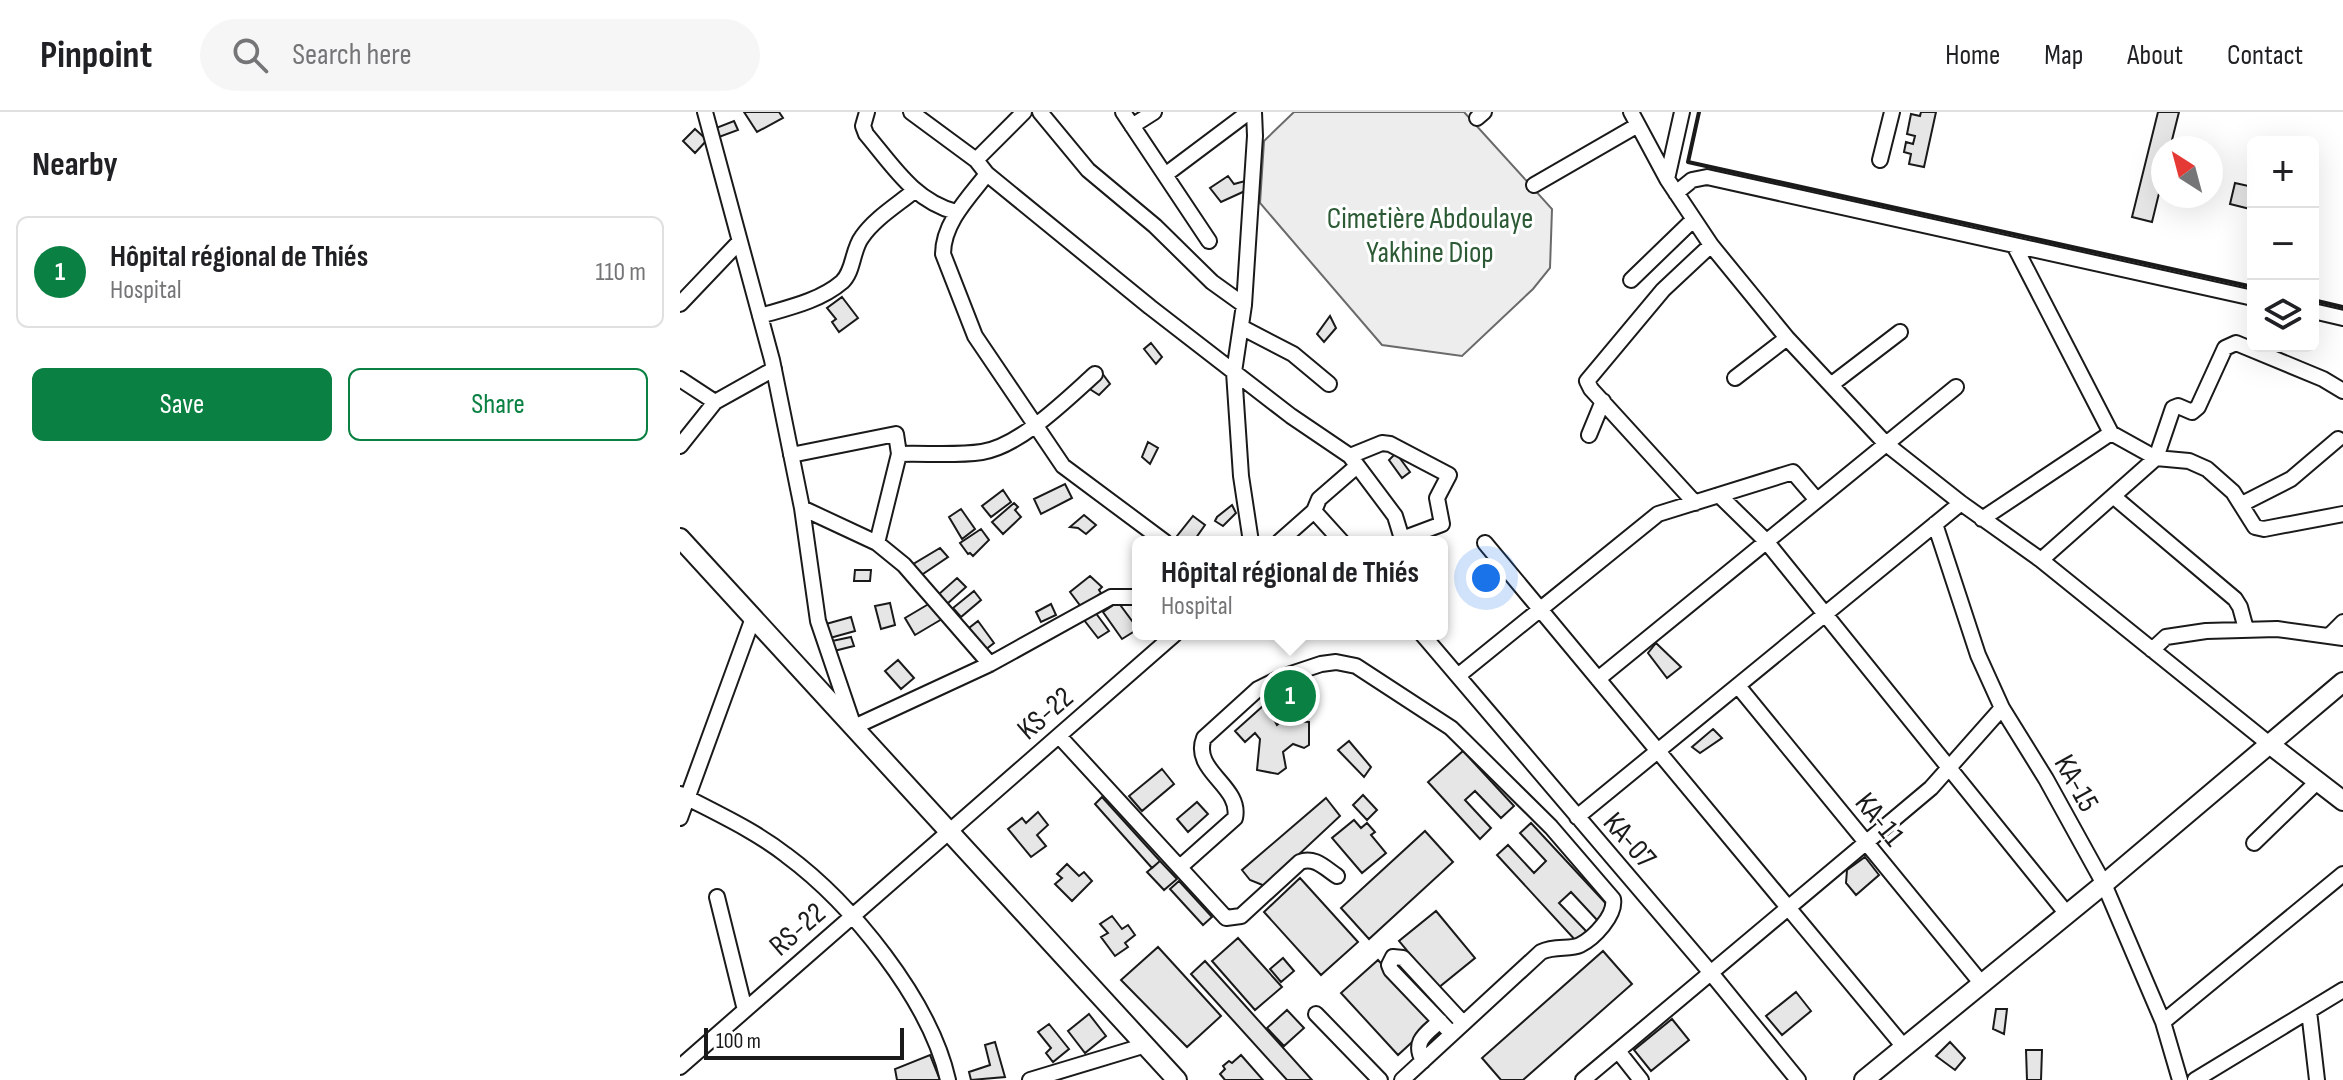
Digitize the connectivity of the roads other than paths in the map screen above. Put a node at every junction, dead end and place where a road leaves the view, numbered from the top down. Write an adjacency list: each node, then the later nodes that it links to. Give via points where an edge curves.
1 (705, 112): 23 (street)
2 (867, 112): 19 (street, via 866,134)
3 (911, 112): 13 (street)
4 (1024, 112): 13 (street)
5 (1040, 112): 30 (street, via 1088,170)
6 (1123, 112): 12 (street)
7 (1154, 112): 12 (street)
8 (1252, 112): 16 (street); 30 (street)
9 (1682, 112): 17 (street)
10 (1892, 112): 14 (street)
11 (1634, 118): 17 (street); 18 (street)
12 (1132, 126): 16 (street)
13 (976, 160): 15 (street)
14 (1880, 160)
15 (987, 174): 21 (street); 38 (street)
16 (1165, 175): 24 (street)
17 (1667, 179): 20 (street)
18 (1534, 185)
19 (914, 191): 21 (street, via 935,207); 32 (street, via 864,232 845,279 811,299)
20 (1676, 193): 22 (street); 26 (street, via 1692,180 1707,177)
21 (956, 212): 48 (street, via 943,254 975,336)
22 (1693, 220): 25 (street); 27 (street)
23 (740, 241): 29 (street); 32 (street)
24 (1209, 241)
25 (1711, 245): 36 (street); 46 (street, via 1663,290 1587,381)
26 (2014, 245): 28 (street); 49 (street)
27 (1631, 280)
28 (2247, 297)
29 (680, 304)
30 (1244, 305): 34 (street)
31 (2319, 312): 33 (street)
32 (760, 316): 37 (street)
33 (2343, 318)
34 (1241, 327): 38 (street); 42 (street, via 1293,354)
35 (1900, 332): 43 (street)
36 (1787, 338): 40 (street); 43 (street)
37 (774, 369): 47 (street); 55 (street)
38 (1234, 372): 57 (street); 70 (street)
39 (1095, 374): 48 (street)
40 (1735, 378)
41 (680, 379): 47 (street)
42 (1329, 384)
43 (1832, 384): 52 (street)
44 (1956, 387): 52 (street)
45 (2343, 391): 56 (street, via 2230,344 2198,407 2192,412 2173,408)
46 (1603, 401): 50 (street); 61 (street)
47 (715, 402): 53 (street)
48 (1036, 426): 54 (street, via 983,452); 69 (street, via 1063,466)
49 (2111, 433): 56 (street); 67 (street)
50 (1589, 435)
51 (2338, 439): 63 (street, via 2291,479)
52 (1885, 443): 60 (street); 62 (street)
53 (680, 446)
54 (899, 454): 55 (street, via 896,434); 77 (street)
55 (791, 455): 64 (street)
56 (2156, 458): 59 (street); 63 (street, via 2189,461 2207,469)
57 (1353, 461): 65 (street); 73 (street, via 1395,516); 74 (street, via 1382,443 1390,444 1449,475 1437,498 1442,524)
58 (1719, 495): 60 (street, via 1793,472); 61 (street); 76 (street)
59 (2113, 496): 79 (street); 85 (street, via 2235,599)
60 (1816, 499): 76 (street)
61 (1695, 503): 81 (street, via 1658,514)
62 (1961, 503): 67 (street); 68 (street)
63 (2242, 504): 66 (street, via 2255,527 2264,529)
64 (802, 508): 77 (street); 96 (street, via 818,621)
65 (1314, 511): 71 (street); 72 (street)
66 (2343, 514)
67 (1982, 519): 79 (street)
68 (1935, 524): 82 (street); 95 (street, KA-15, via 1978,655)
69 (1157, 536)
70 (1250, 536)
71 (1286, 536)
72 (1337, 536)
73 (1401, 536)
74 (1414, 536)
75 (680, 538): 83 (main road)
76 (1766, 541): 82 (street); 92 (street)
77 (877, 543): 90 (street, via 904,565)
78 (1485, 543): 81 (street)
79 (2041, 560): 89 (street)
80 (1132, 597): 90 (street, via 1111,597)
81 (1540, 609): 91 (street); 92 (street)
82 (1825, 614): 94 (street); 100 (street)
83 (753, 618): 96 (main road); 102 (street)
84 (2343, 622): 86 (street)
85 (2246, 629): 86 (street); 89 (street, via 2166,637)
86 (2337, 636)
87 (1168, 640): 97 (street, KS-22)
88 (1427, 640): 91 (street, KA-07)
89 (2152, 650): 98 (street)
90 (990, 664): 96 (street)
91 (1459, 675): 104 (street, KA-07)
92 (1598, 679): 99 (street)
93 (2343, 682): 98 (main road)
94 (1738, 686): 99 (street); 107 (street, KA-11)
95 (2002, 708): 100 (street); 112 (street, KA-15)
96 (854, 727): 106 (main road)
97 (1059, 736): 106 (street, KS-22); 109 (street)
98 (2268, 743): 101 (main road); 112 (main road)
99 (1658, 751): 104 (street); 114 (street)
100 (1949, 768): 107 (street); 115 (street)
101 (2318, 781): 103 (main road); 108 (street)
102 (684, 796): 105 (street); 116 (street, via 784,853)
103 (2343, 801)
104 (1577, 817): 117 (street, KA-07)
105 (680, 818)
106 (950, 832): 116 (street, RS-22); 127 (main road)
107 (1866, 843): 114 (street); 118 (street, KA-11)
108 (2254, 843)
109 (1180, 867): 111 (street, via 1226,918 1234,919 1300,862 1314,860); 125 (street, via 1237,811 1202,758 1204,738 1258,689 1282,677 1321,664 1356,666 1451,728 1551,827 1613,899 1611,916 1581,945 1541,952)
110 (2343, 874): 124 (street)
111 (1337, 876)
112 (2104, 884): 115 (main road); 124 (street, KA-15)
113 (717, 897): 120 (street)
114 (1789, 908): 117 (street); 128 (street)
115 (2067, 914): 118 (main road)
116 (851, 917): 120 (street, RS-22); 133 (street, via 916,1004)
117 (1711, 973): 129 (street); 140 (street, KA-07)
118 (1982, 984): 128 (main road)
119 (2343, 990): 121 (street)
120 (745, 1010): 131 (street, RS-22)
121 (2309, 1011): 143 (street); 144 (street)
122 (1316, 1014): 136 (street)
123 (1440, 1021): 125 (street, via 1391,970 1393,957 1403,958); 126 (street); 130 (street, via 1419,1040)
124 (2163, 1022): 142 (street, KA-15)
125 (1463, 1023): 126 (street)
126 (1452, 1034): 130 (street)
127 (1146, 1045): 134 (street); 135 (main road)
128 (1904, 1047): 141 (main road)
129 (1618, 1051): 138 (street); 139 (street)
130 (1423, 1061): 137 (street)
131 (680, 1070): 132 (street)
132 (687, 1080)
133 (948, 1080)
134 (1030, 1080)
135 (1177, 1080)
136 (1380, 1080)
137 (1402, 1080)
138 (1583, 1080)
139 (1641, 1080)
140 (1798, 1080)
141 (1864, 1080)
142 (2180, 1080)
143 (2195, 1080)
144 (2317, 1080)

